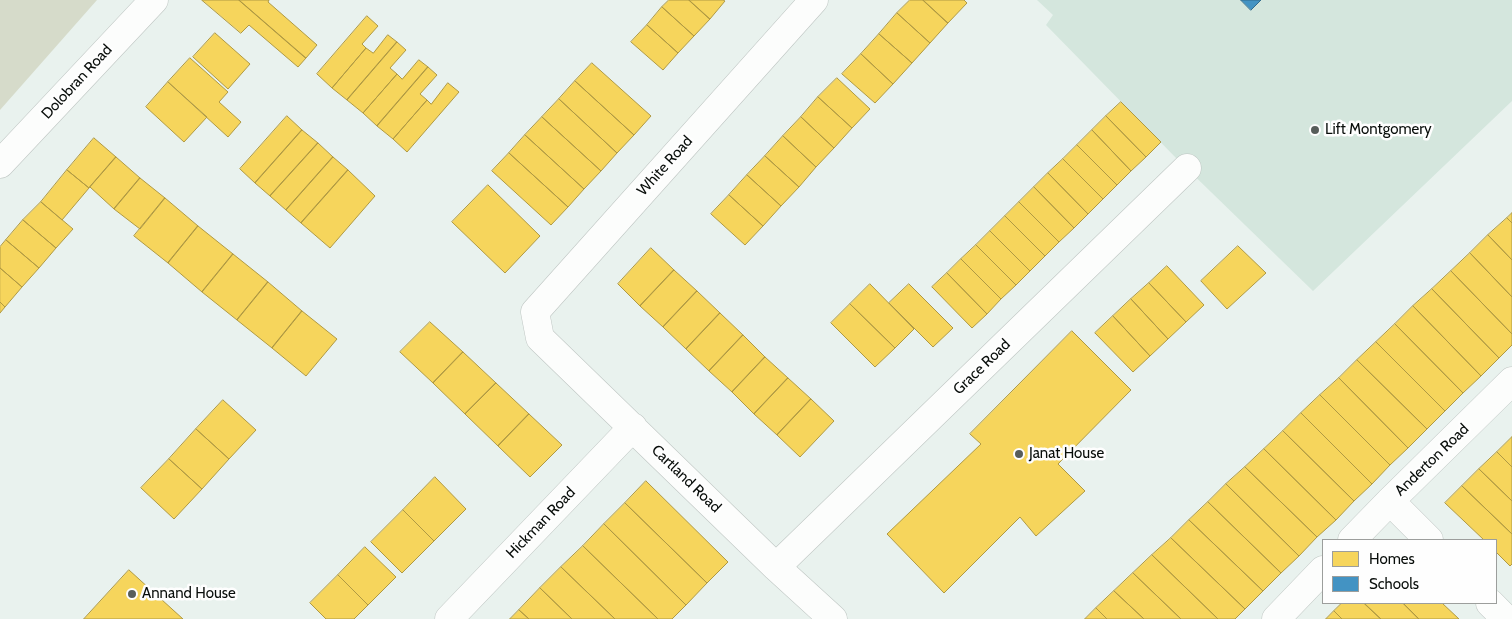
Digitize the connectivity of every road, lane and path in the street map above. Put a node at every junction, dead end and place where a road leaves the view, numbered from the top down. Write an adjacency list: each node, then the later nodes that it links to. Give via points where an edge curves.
1 (154, 0): 3 (street, Dolobran Road)
2 (814, 0): 5 (street, White Road, via 535,312)
3 (0, 164)
4 (1187, 168): 11 (street, Grace Road)
5 (540, 338): 7 (street, Cartland Road)
6 (1512, 381): 8 (street, Anderton Road)
7 (633, 427): 11 (street, Cartland Road); 14 (street, Hickman Road)
8 (1390, 500): 9 (street, Anderton Road); 10 (street)
9 (1353, 539)
10 (1428, 539)
11 (776, 567): 15 (street, Cartland Road)
12 (1322, 571): 16 (street)
13 (1491, 604): 17 (street)
14 (449, 619)
15 (833, 619)
16 (1276, 619)
17 (1506, 619)

